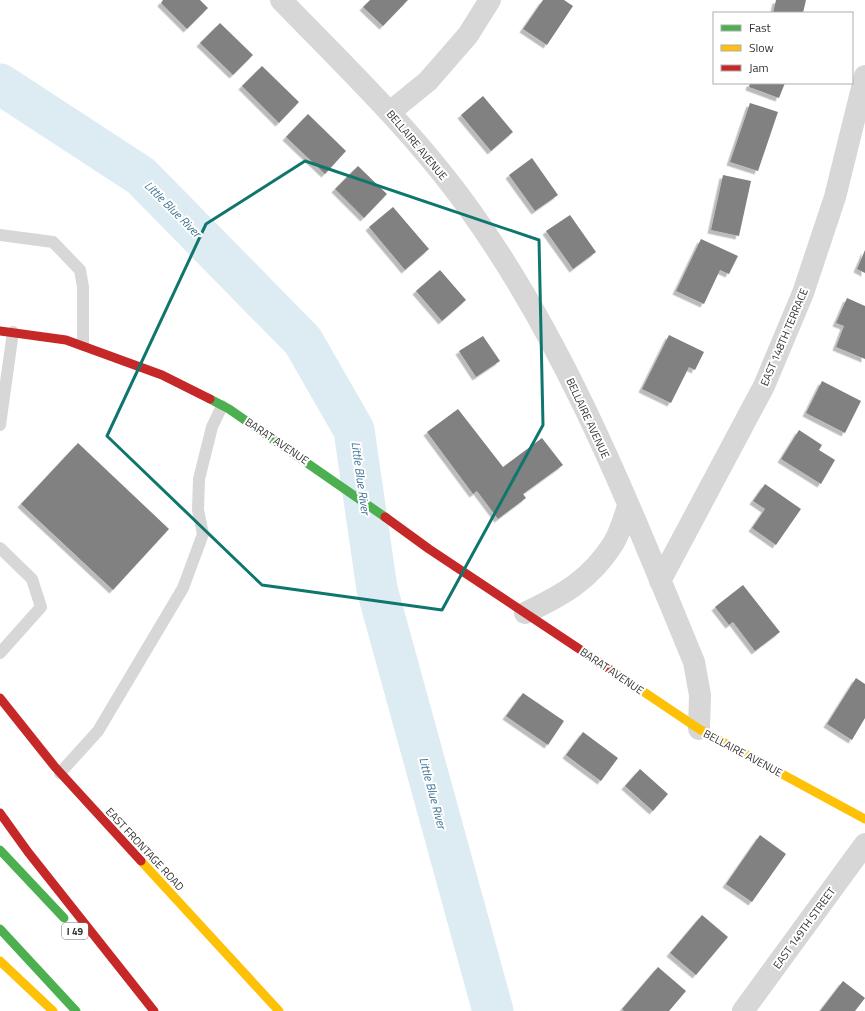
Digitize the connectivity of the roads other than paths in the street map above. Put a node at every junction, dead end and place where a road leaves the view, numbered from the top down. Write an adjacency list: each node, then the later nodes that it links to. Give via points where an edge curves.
1 (281, 0): 4 (street, BELLAIRE AVENUE)
2 (490, 0): 4 (street, via 468,35 428,81)
3 (865, 76): 13 (street, EAST 148TH TERRACE, via 835,197 803,293 764,386)
4 (390, 112): 11 (street, BELLAIRE AVENUE, via 466,205 527,296 587,411)
5 (0, 235): 8 (lane, via 53,242 80,270 83,287)
6 (0, 331): 7 (main road, BARAT AVENUE)
7 (13, 332): 8 (main road, BARAT AVENUE); 10 (lane)
8 (82, 345): 9 (main road, BARAT AVENUE, via 162,375)
9 (222, 406): 14 (main road, BARAT AVENUE, via 309,463 429,549); 18 (lane, via 212,427 199,479 198,510 203,534 183,588 98,731)
10 (0, 425)
11 (628, 506): 13 (street, BELLAIRE AVENUE); 14 (street, via 614,542 592,572 560,596)
12 (0, 548): 15 (lane, via 32,579 41,607)
13 (660, 581): 17 (street, BELLAIRE AVENUE, via 694,662 700,695)
14 (525, 613): 17 (main road, BARAT AVENUE)
15 (0, 653)
16 (0, 698): 18 (main road, EAST FRONTAGE ROAD)
17 (699, 729): 20 (main road, BELLAIRE AVENUE)
18 (60, 772): 31 (main road, EAST FRONTAGE ROAD)
19 (0, 813): 30 (main road, via 37,864)
20 (865, 819)
21 (865, 844): 32 (street, EAST 149TH STREET)
22 (0, 850): 23 (main road, I 49)
23 (70, 925)
24 (0, 929): 28 (main road)
25 (92, 948): 29 (main road, I 49)
26 (0, 961): 27 (main road)
27 (53, 1011)
28 (76, 1011)
29 (151, 1011)
30 (154, 1011)
31 (279, 1011)
32 (743, 1011)

